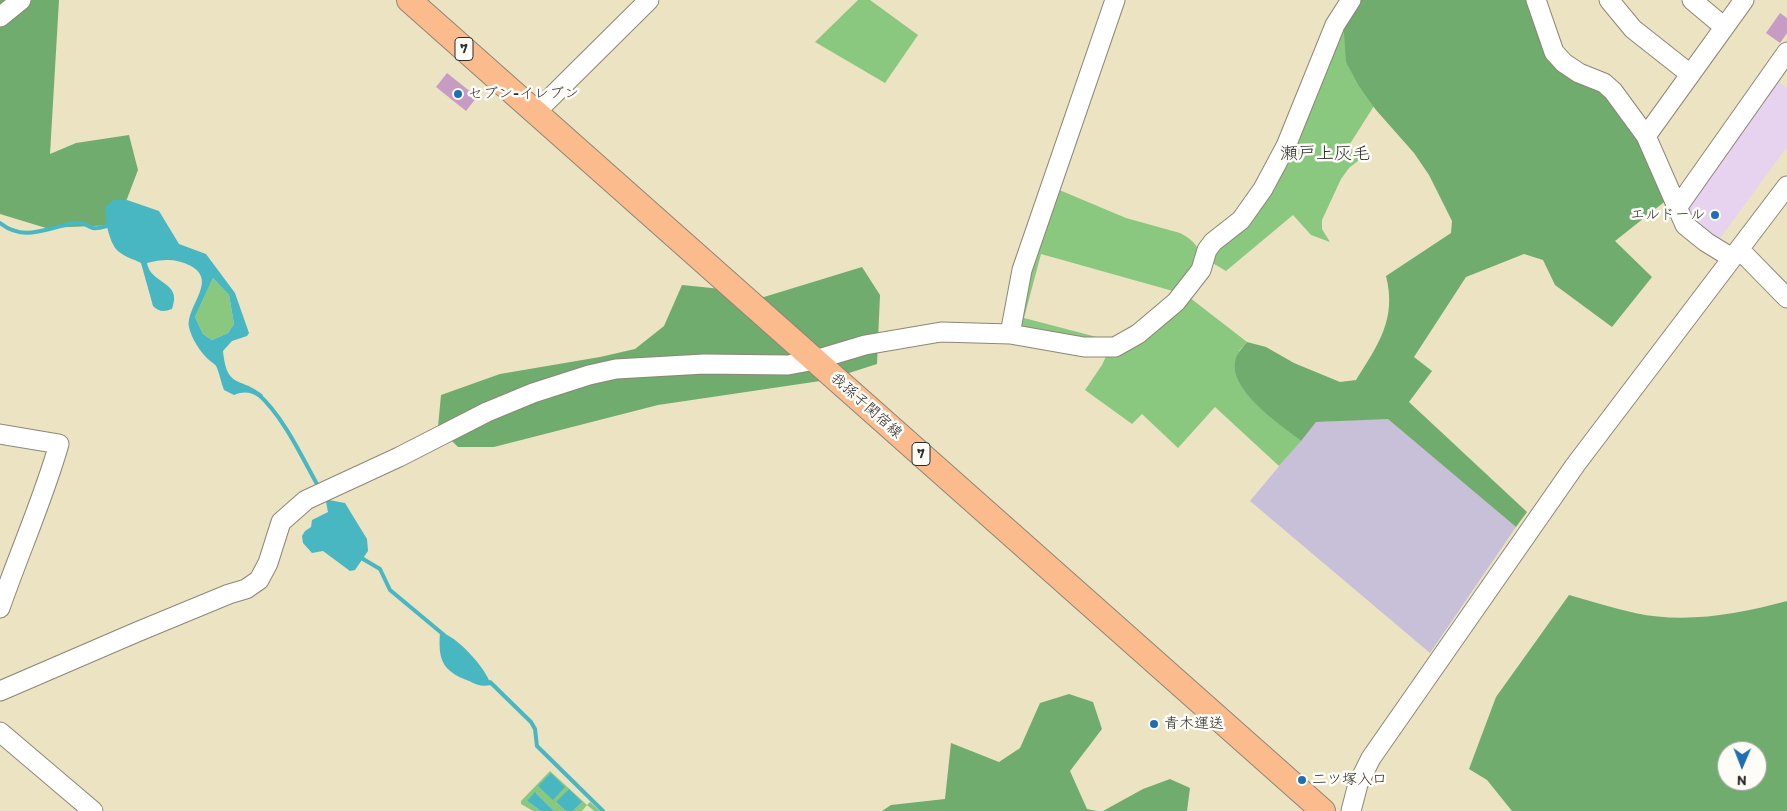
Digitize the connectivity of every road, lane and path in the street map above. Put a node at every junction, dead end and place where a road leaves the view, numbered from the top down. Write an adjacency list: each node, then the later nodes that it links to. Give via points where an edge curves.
1 (21, 0): 10 (street)
2 (409, 0): 14 (main road, 我孫子関宿線 / 7)
3 (649, 0): 14 (street)
4 (1115, 0): 20 (street, via 1022,270)
5 (1351, 0): 20 (street, via 1332,32 1286,146 1263,189 1241,220 1213,242 1201,270 1176,302 1138,334 1114,347 1084,347)
6 (1536, 0): 15 (street, via 1554,52 1579,73 1604,83 1613,91)
7 (1609, 0): 13 (street, via 1633,29)
8 (1692, 0): 11 (street)
9 (1744, 0): 11 (street)
10 (0, 17)
11 (1723, 26): 13 (street)
12 (1787, 52): 17 (street)
13 (1690, 74): 15 (street)
14 (536, 112): 21 (main road, 我孫子関宿線 / 7)
15 (1646, 136): 17 (street)
16 (1787, 186): 18 (street)
17 (1679, 205): 18 (street, via 1685,225 1706,242)
18 (1736, 254): 19 (street); 28 (street, via 1576,464 1475,606 1371,758 1358,784)
19 (1787, 298)
20 (1010, 334): 21 (street, via 941,332 865,345)
21 (815, 360): 24 (street, via 788,365 704,364 616,369 525,396 306,500 281,522 260,580 246,590 146,628); 27 (main road, 我孫子関宿線 / 7)
22 (0, 434): 23 (street, via 59,444)
23 (0, 608)
24 (0, 691)
25 (1, 735): 26 (street)
26 (93, 811)
27 (1323, 811)
28 (1352, 811)

